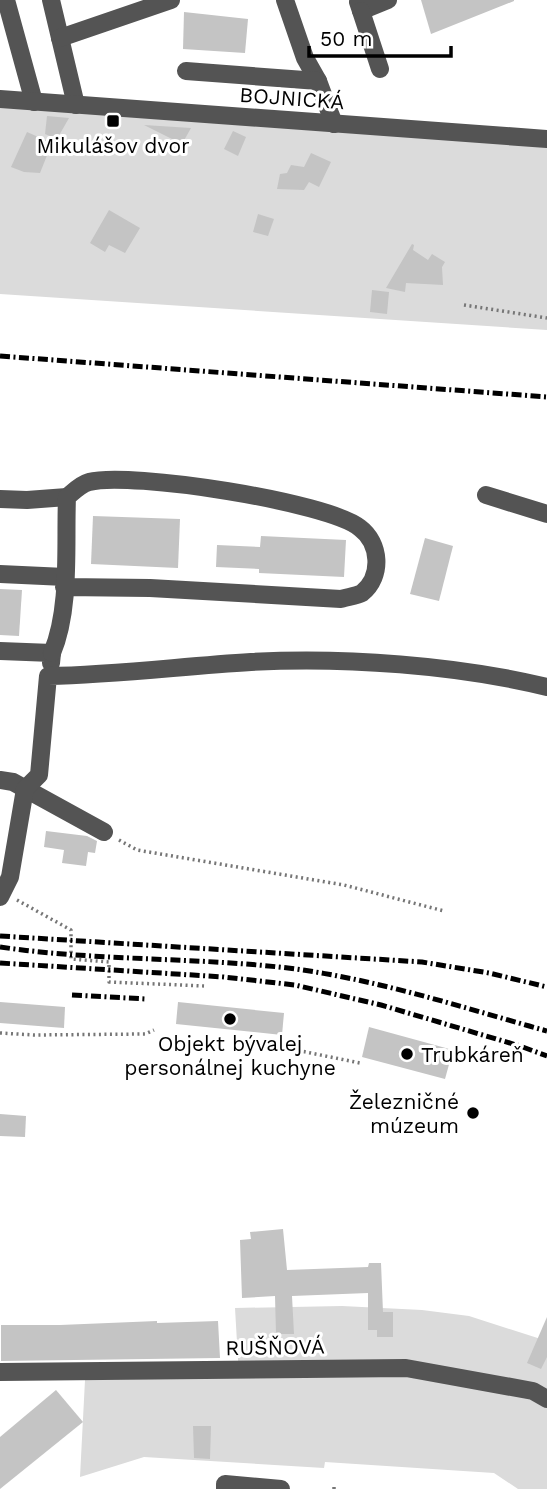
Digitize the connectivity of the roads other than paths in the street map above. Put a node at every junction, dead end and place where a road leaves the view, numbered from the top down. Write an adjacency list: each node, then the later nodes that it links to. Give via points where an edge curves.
1 (6, 0): 12 (street)
2 (51, 0): 7 (street)
3 (170, 0): 7 (street)
4 (285, 0): 10 (street)
5 (388, 0): 6 (street)
6 (359, 5): 8 (street)
7 (60, 38): 13 (street)
8 (380, 69)
9 (186, 71): 10 (street)
10 (318, 81): 14 (street)
11 (0, 99): 12 (street, BOJNICKÁ)
12 (34, 102): 13 (street, BOJNICKÁ)
13 (76, 105): 14 (street, BOJNICKÁ)
14 (334, 124): 15 (street, BOJNICKÁ)
15 (547, 139)
16 (486, 495): 19 (street)
17 (67, 497): 18 (street); 21 (street); 21 (street, via 87,482 172,483 314,508 360,527 377,551 375,573 361,593 341,599)
18 (0, 499)
19 (547, 514)
20 (0, 574): 21 (street)
21 (64, 582): 23 (street, via 59,636)
22 (0, 652): 23 (street)
23 (52, 653): 24 (street)
24 (48, 676): 25 (street, via 253,662 363,662 501,676); 27 (street, via 39,775)
25 (547, 687)
26 (0, 780): 27 (street)
27 (25, 789): 28 (street); 29 (street, via 12,870)
28 (104, 832)
29 (1, 895)
30 (0, 1372): 31 (street, RUŠŇOVÁ, via 406,1368 533,1391)
31 (547, 1399)
32 (225, 1489): 33 (street, via 225,1484)
33 (281, 1489)

